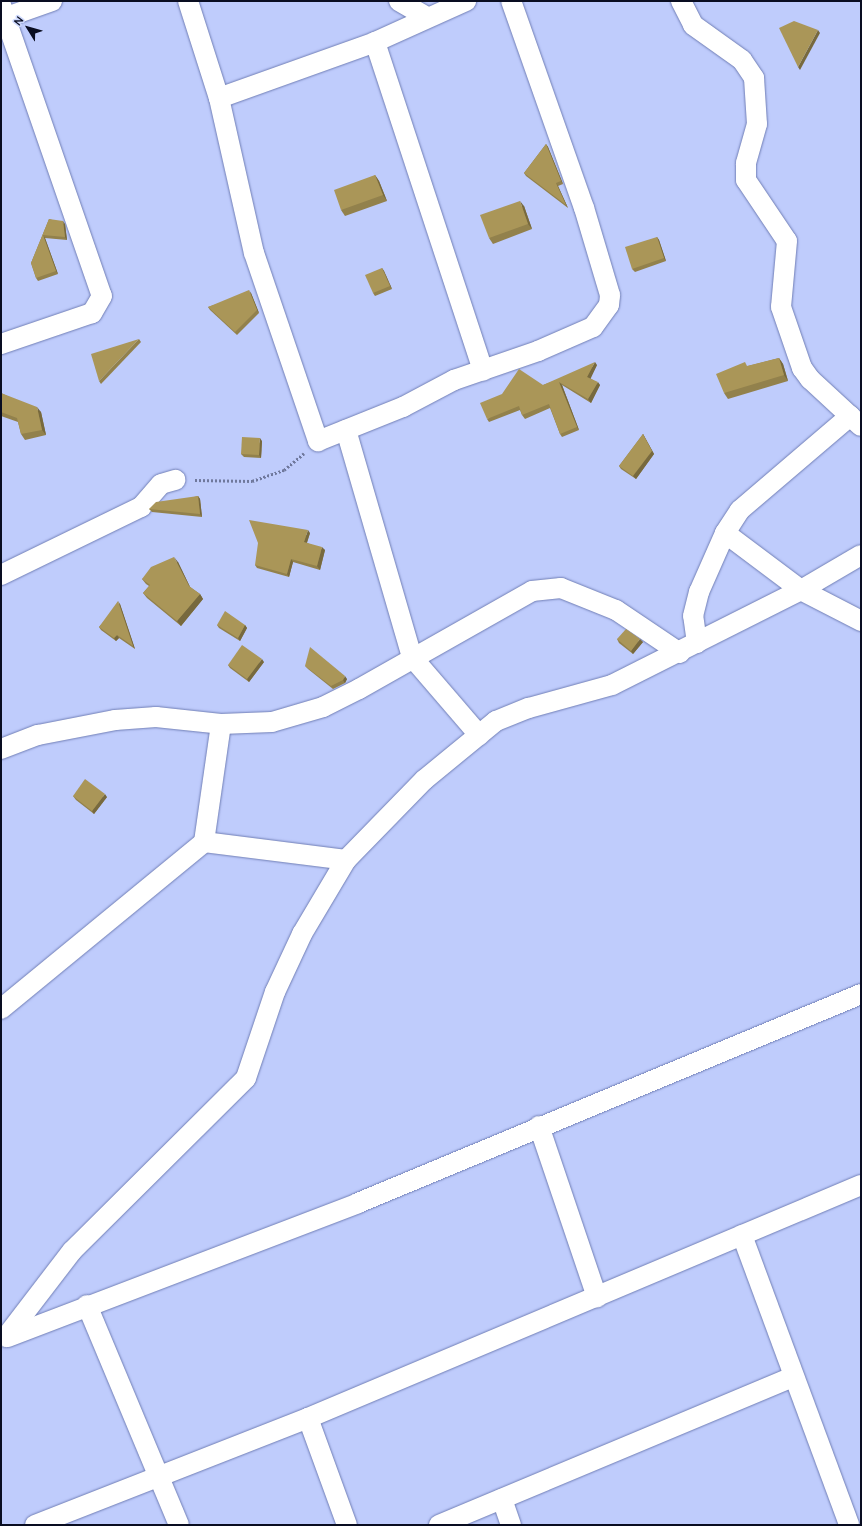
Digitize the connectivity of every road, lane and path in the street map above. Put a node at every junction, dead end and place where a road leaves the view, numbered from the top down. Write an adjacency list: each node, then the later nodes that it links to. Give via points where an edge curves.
1 (52, 1): 7 (street)
2 (188, 1): 10 (street)
3 (399, 1): 8 (street)
4 (466, 1): 8 (street)
5 (511, 1): 12 (street, via 584,208 610,295 609,305 592,327)
6 (682, 1): 13 (street, via 693,25 742,60 754,78 757,124 746,163 746,180 787,242 781,307 802,368 818,388)
7 (2, 14): 11 (street, via 102,296 92,312)
8 (427, 18): 9 (street)
9 (375, 42): 10 (street); 12 (street)
10 (219, 98): 15 (street, via 254,253)
11 (1, 344)
12 (483, 371): 14 (street)
13 (856, 421): 17 (street, via 768,483 740,510)
14 (346, 430): 15 (street); 23 (street)
15 (318, 441): 16 (path, via 284,470 252,481)
16 (175, 480): 19 (street, via 161,484 141,507)
17 (725, 532): 20 (street); 22 (street, via 699,592)
18 (861, 555): 20 (street)
19 (1, 575)
20 (801, 590): 21 (street); 22 (street)
21 (861, 621)
22 (688, 648): 23 (street, via 616,610 561,588 532,591); 25 (street, via 612,685 503,718)
23 (412, 657): 24 (street, via 323,707 256,725); 25 (street)
24 (221, 724): 26 (street, via 156,717 115,720 38,735); 27 (street)
25 (479, 735): 28 (street, via 424,780)
26 (1, 749)
27 (204, 842): 28 (street); 30 (street)
28 (346, 860): 36 (street, via 302,934 285,970 246,1078 72,1251)
29 (861, 994): 31 (street)
30 (1, 1010)
31 (539, 1126): 34 (street); 35 (street, via 358,1203)
32 (861, 1185): 33 (street)
33 (742, 1235): 34 (street); 37 (street)
34 (597, 1296): 38 (street)
35 (87, 1305): 36 (street); 39 (street)
36 (4, 1339)
37 (793, 1377): 40 (street); 46 (street)
38 (308, 1418): 39 (street); 43 (street)
39 (160, 1473): 41 (street); 42 (street)
40 (502, 1499): 44 (street); 45 (street)
41 (35, 1525)
42 (179, 1525)
43 (347, 1525)
44 (439, 1525)
45 (511, 1525)
46 (848, 1525)

